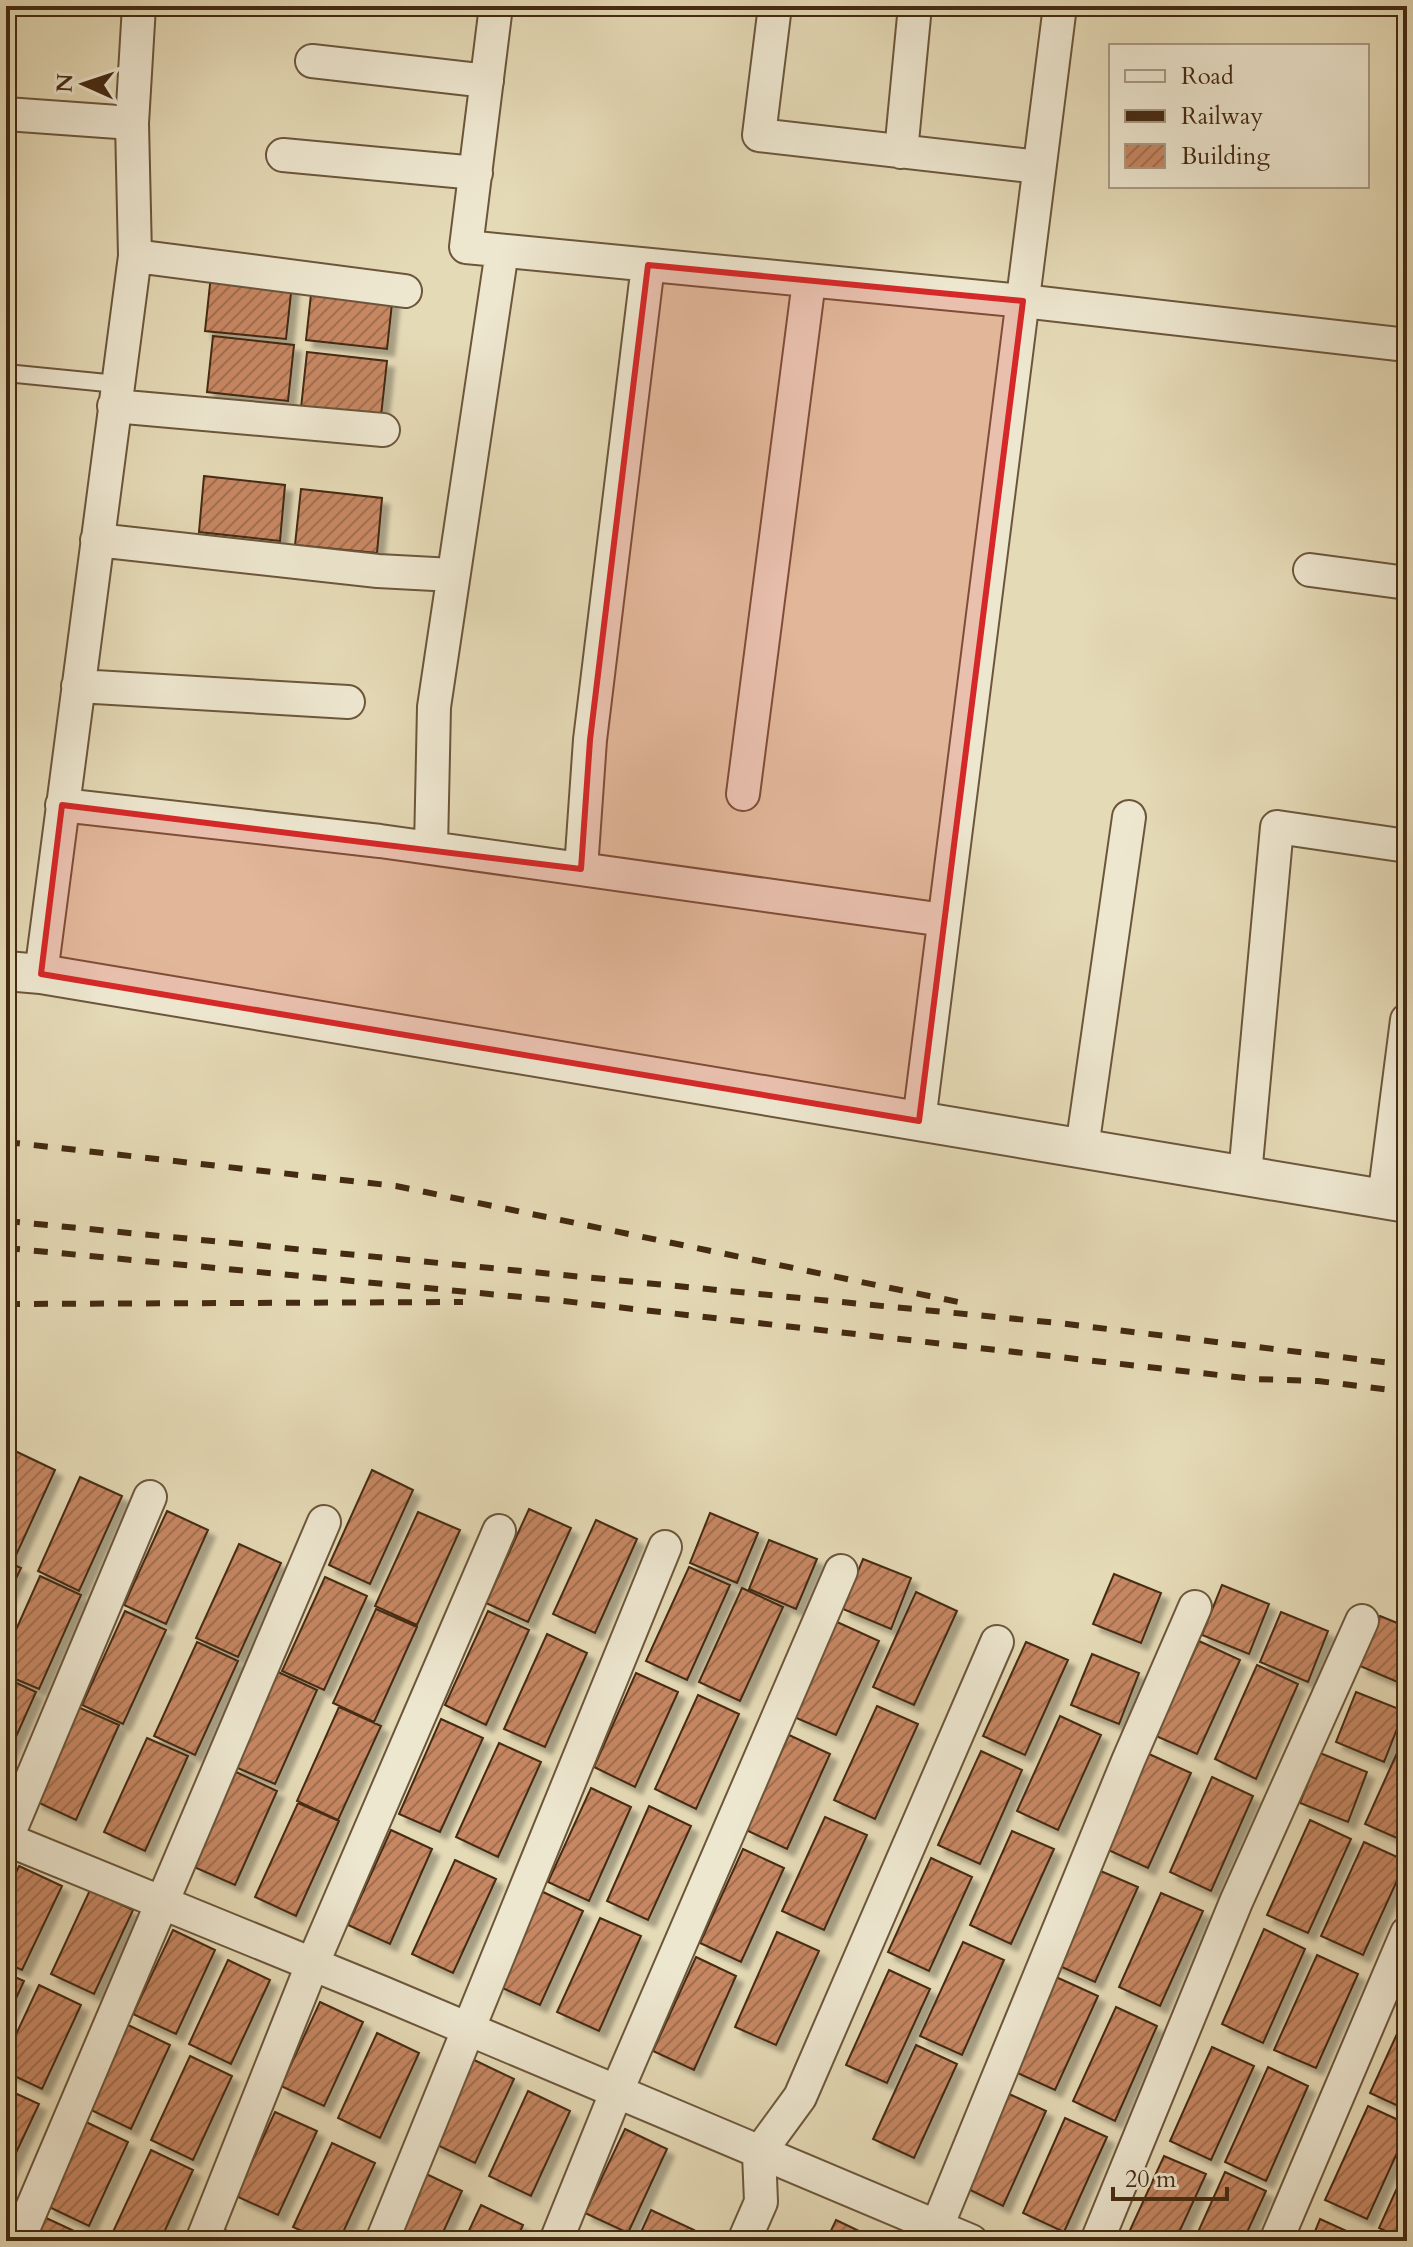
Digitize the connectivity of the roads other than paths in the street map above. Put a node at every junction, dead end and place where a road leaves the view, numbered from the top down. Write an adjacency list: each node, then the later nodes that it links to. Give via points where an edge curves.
1 (139, 6): 9 (street)
2 (496, 6): 7 (street)
3 (775, 6): 10 (street, via 759,135)
4 (915, 6): 10 (street)
5 (1060, 6): 12 (street)
6 (312, 61): 7 (street)
7 (487, 81): 13 (street)
8 (6, 114): 9 (street)
9 (132, 123): 15 (street)
10 (901, 152): 12 (street)
11 (283, 155): 13 (street)
12 (1039, 167): 19 (street)
13 (476, 173): 14 (street, via 466,247)
14 (502, 251): 16 (street); 26 (street)
15 (135, 256): 18 (street); 22 (street)
16 (648, 265): 17 (street); 35 (street, via 590,740)
17 (809, 281): 19 (street); 30 (street)
18 (405, 291)
19 (1023, 301): 20 (street); 36 (street)
20 (1407, 345)
21 (6, 373): 22 (lane)
22 (116, 395): 23 (street); 24 (street)
23 (383, 430)
24 (97, 540): 26 (street); 28 (street)
25 (1310, 570): 27 (street)
26 (453, 575): 34 (street, via 434,707)
27 (1407, 583)
28 (78, 686): 29 (street); 31 (street)
29 (348, 702)
30 (743, 794)
31 (62, 805): 34 (street); 37 (street)
32 (1129, 817): 40 (street)
33 (1407, 846): 41 (street, via 1277,827)
34 (431, 848): 35 (street)
35 (581, 869): 36 (street)
36 (944, 920): 39 (street)
37 (24, 972): 39 (street)
38 (1407, 1020): 42 (street)
39 (919, 1121): 40 (street)
40 (1082, 1148): 41 (street)
41 (1245, 1175): 42 (street)
42 (1396, 1201)
43 (150, 1497): 51 (street)
44 (324, 1522): 52 (street)
45 (499, 1531): 54 (street)
46 (665, 1547): 55 (street)
47 (841, 1571): 56 (street)
48 (1195, 1607): 58 (street)
49 (1362, 1621): 65 (street, via 1236,1902)
50 (997, 1642): 57 (street, via 800,2097)
51 (6, 1839): 52 (street)
52 (161, 1903): 54 (street); 59 (street)
53 (1407, 1933): 66 (street)
54 (312, 1965): 55 (street); 60 (street)
55 (469, 2030): 56 (street); 61 (street)
56 (616, 2093): 57 (street); 62 (street)
57 (759, 2153): 58 (street); 63 (street, via 761,2202)
58 (934, 2234): 64 (street)
59 (18, 2241)
60 (202, 2241)
61 (382, 2241)
62 (556, 2241)
63 (744, 2241)
64 (971, 2241)
65 (1097, 2241)
66 (1276, 2241)

